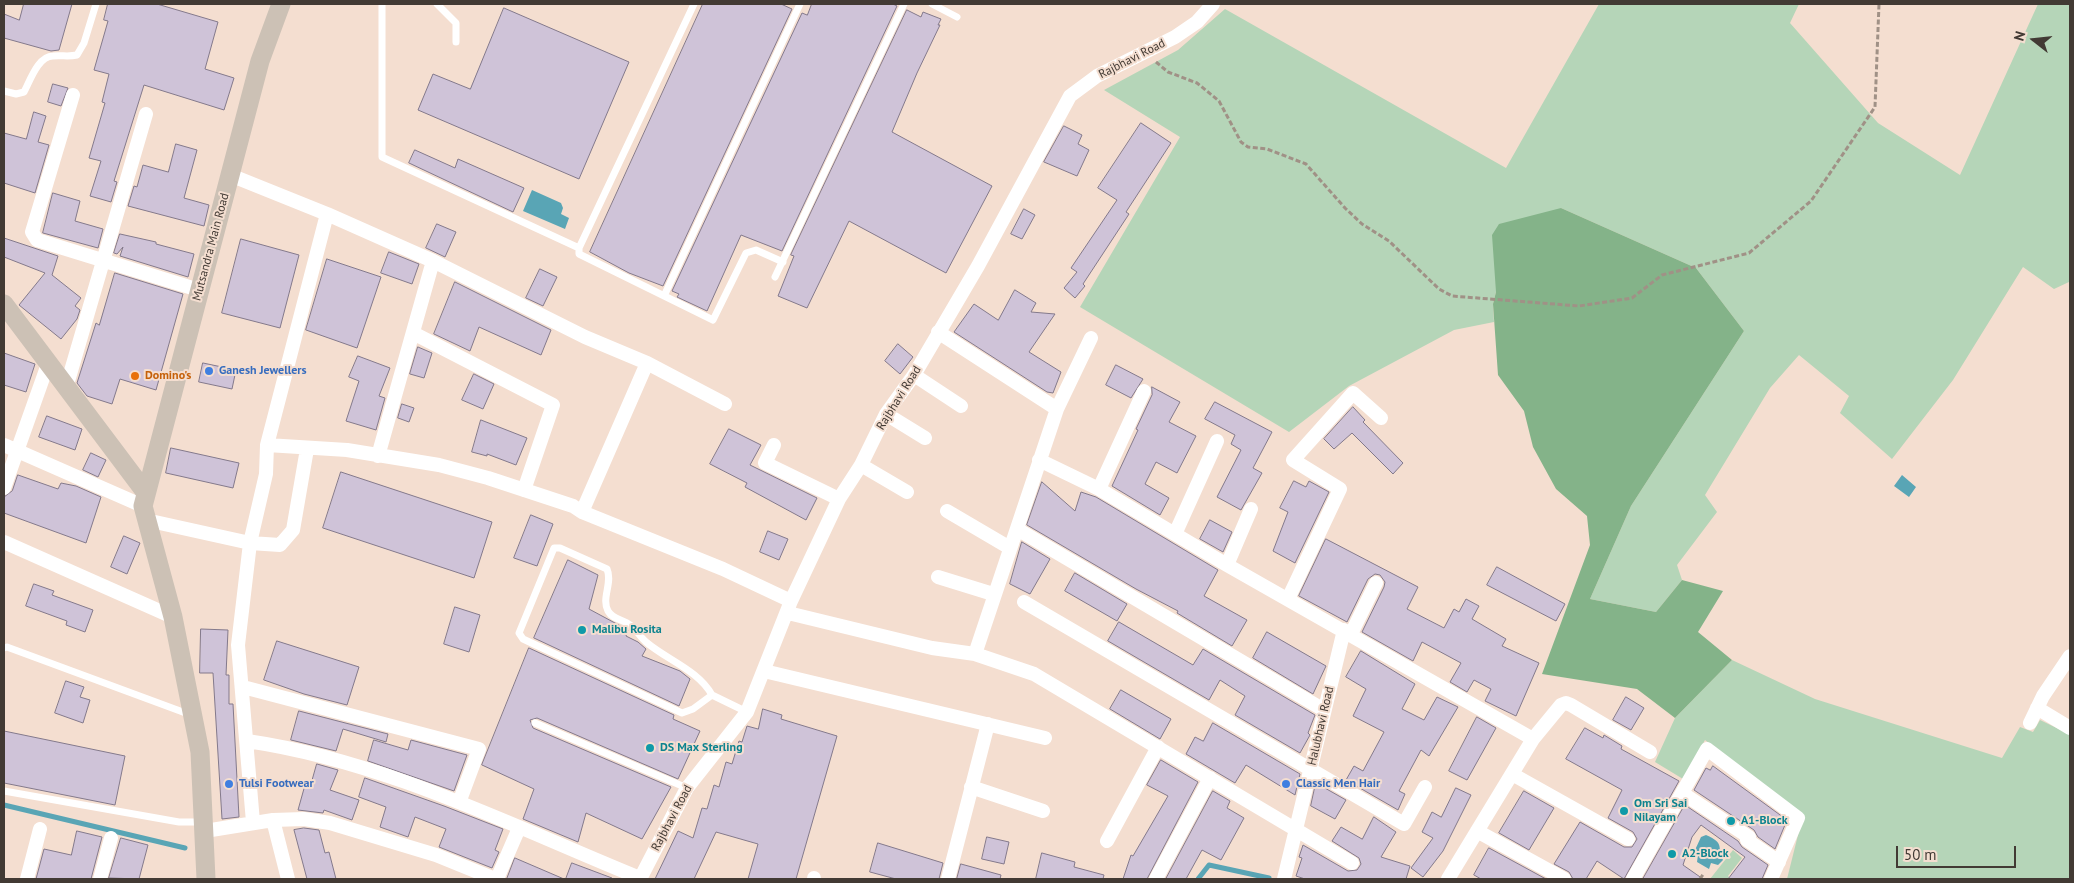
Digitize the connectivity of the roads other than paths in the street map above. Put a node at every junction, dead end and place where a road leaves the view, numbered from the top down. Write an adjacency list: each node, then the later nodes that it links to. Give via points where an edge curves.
1 (96, 4): 12 (lane, via 77,55 43,59 24,92)
2 (281, 4): 15 (street, Mutsandra Main Road, via 260,61)
3 (382, 4): 17 (lane, via 382,157)
4 (437, 4): 11 (lane, via 456,23)
5 (694, 4): 17 (lane)
6 (800, 4): 23 (lane)
7 (904, 4): 20 (lane)
8 (932, 4): 10 (lane)
9 (1213, 4): 25 (street, Rajbhavi Road, via 1197,22 1175,37 1096,76 1070,96 978,266)
10 (957, 17)
11 (456, 42)
12 (4, 91)
13 (73, 95): 19 (street, via 32,232 36,240 44,244)
14 (146, 114): 19 (street)
15 (230, 175): 16 (street); 22 (street, Mutsandra Main Road)
16 (326, 214): 18 (street); 40 (street)
17 (579, 248): 23 (lane, via 578,254)
18 (433, 261): 26 (street); 28 (street, via 585,337)
19 (104, 262): 22 (street); 31 (street)
20 (783, 262): 21 (lane); 23 (lane, via 756,250 746,253 713,320)
21 (775, 277)
22 (199, 290): 52 (street, Mutsandra Main Road)
23 (664, 296)
24 (4, 304): 29 (street)
25 (938, 332): 30 (street, Rajbhavi Road); 35 (street)
26 (413, 333): 44 (street); 49 (street, via 553,405)
27 (1091, 338): 35 (street)
28 (647, 363): 33 (street); 55 (street)
29 (48, 364): 31 (street); 42 (street)
30 (914, 375): 34 (street); 36 (street, Rajbhavi Road)
31 (66, 388): 52 (street)
32 (1144, 391): 48 (street)
33 (725, 404)
34 (961, 406)
35 (1057, 409): 45 (street)
36 (886, 414): 38 (street); 46 (street, Rajbhavi Road)
37 (1381, 418): 65 (street, via 1354,393 1293,460 1340,489)
38 (925, 438)
39 (1217, 441): 57 (street)
40 (267, 445): 43 (street); 59 (street, via 266,474)
41 (774, 445): 51 (street, via 765,462)
42 (10, 447): 47 (street); 52 (street)
43 (307, 449): 44 (street, via 347,450); 59 (street, via 293,530 280,545)
44 (378, 456): 49 (street, via 439,466)
45 (1040, 460): 48 (street); 56 (street)
46 (861, 465): 50 (street); 51 (street, Rajbhavi Road)
47 (4, 488)
48 (1099, 489): 57 (street)
49 (524, 490): 55 (street)
50 (908, 492)
51 (839, 499): 67 (street, Rajbhavi Road)
52 (145, 506): 59 (street); 68 (street)
53 (1250, 508): 61 (street)
54 (947, 511): 60 (street)
55 (582, 512): 67 (street, via 723,569)
56 (1017, 529): 60 (street); 77 (street)
57 (1175, 534): 61 (street)
58 (4, 542): 68 (street)
59 (250, 543): 74 (street, via 238,645)
60 (1010, 548): 64 (street)
61 (1227, 564): 65 (street)
62 (938, 578): 64 (street)
63 (1376, 583): 69 (street, Halubhavi Road)
64 (993, 594): 71 (street)
65 (1288, 599): 69 (street)
66 (1024, 602): 89 (street)
67 (790, 607): 71 (street, via 932,648); 73 (street, Rajbhavi Road)
68 (173, 617): 79 (street)
69 (1348, 632): 77 (street, Halubhavi Road); 85 (street)
70 (4, 648): 79 (lane)
71 (974, 654): 87 (street, via 1034,674)
72 (2070, 656): 76 (street)
73 (764, 671): 78 (street, Rajbhavi Road); 82 (street)
74 (243, 687): 86 (street); 97 (street, via 479,749)
75 (712, 695): 75 (lane, via 694,709 682,713 523,639 519,633 554,548 607,570 610,576 605,602 612,617 630,625 650,645 692,673); 78 (lane)
76 (2037, 708): 81 (street); 83 (street)
77 (1324, 710): 89 (street, Halubhavi Road)
78 (747, 712): 94 (street, Rajbhavi Road)
79 (193, 716): 101 (street, via 200,752)
80 (535, 723): 94 (lane)
81 (2030, 723)
82 (988, 724): 84 (street); 92 (street)
83 (2070, 728)
84 (1044, 738)
85 (1533, 739): 88 (street, via 1566,703); 90 (street)
86 (247, 741): 97 (street, via 297,750); 100 (street)
87 (1158, 747): 91 (street); 108 (street)
88 (1650, 752)
89 (1312, 769): 93 (street, via 1404,824); 103 (street, Halubhavi Road)
90 (1512, 774): 105 (street); 107 (street)
91 (1210, 778): 103 (street); 118 (street)
92 (971, 787): 98 (street); 117 (street)
93 (1425, 787)
94 (686, 788): 116 (street, Rajbhavi Road)
95 (4, 791): 101 (lane)
96 (1682, 793): 109 (street, via 1749,837 1747,840); 109 (street, via 1707,749 1798,818); 122 (street)
97 (460, 800): 102 (street)
98 (1043, 811)
99 (272, 820): 100 (street); 114 (street); 115 (street, via 304,819 330,823 436,855)
100 (253, 822): 101 (street)
101 (204, 826): 113 (street)
102 (519, 828): 115 (street); 116 (street)
103 (1295, 829): 110 (street); 119 (street, Halubhavi Road)
104 (40, 830): 111 (street)
105 (1477, 831): 120 (street); 121 (street)
106 (111, 838): 112 (street)
107 (1628, 839)
108 (1107, 841)
109 (1779, 862): 123 (street)
110 (1352, 863)
111 (27, 879)
112 (100, 879)
113 (206, 879)
114 (288, 879)
115 (496, 879)
116 (640, 879)
117 (948, 879)
118 (1156, 879)
119 (1284, 879)
120 (1448, 879)
121 (1564, 879)
122 (1633, 879)
123 (1771, 879)

